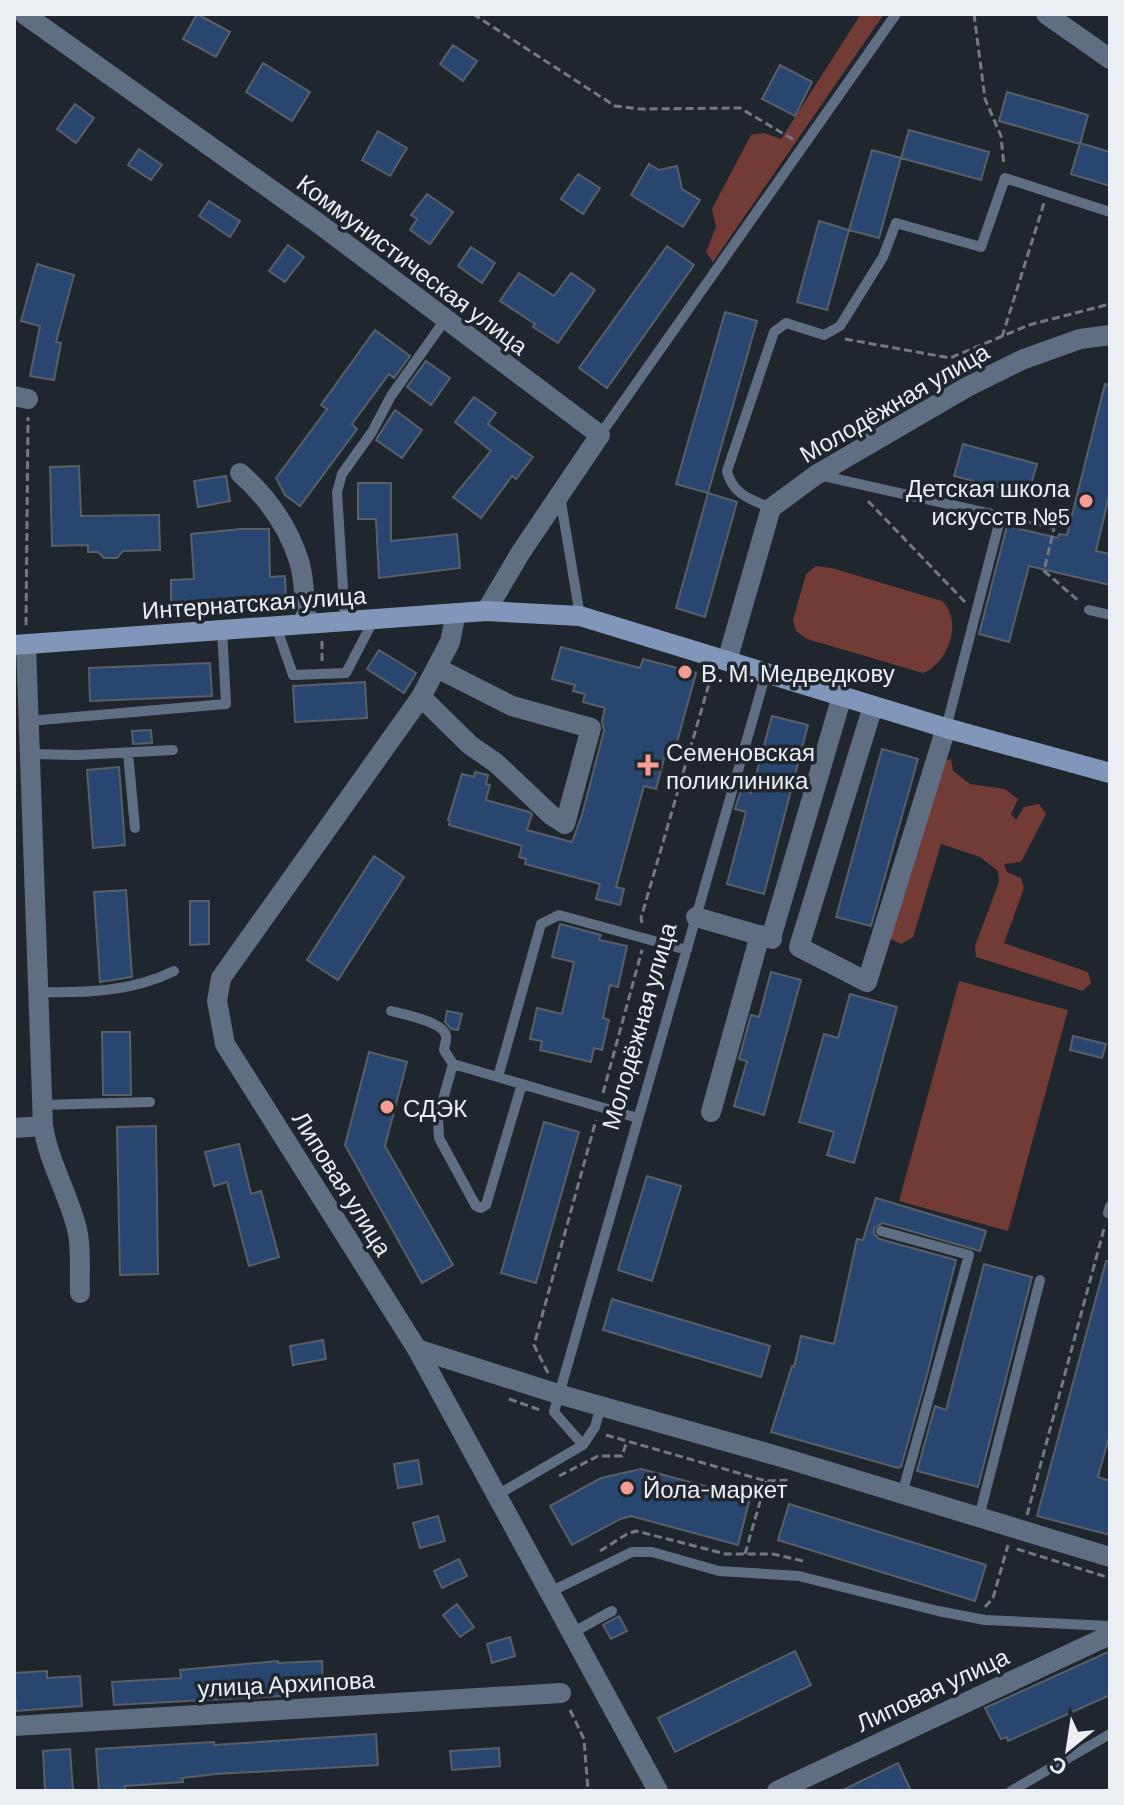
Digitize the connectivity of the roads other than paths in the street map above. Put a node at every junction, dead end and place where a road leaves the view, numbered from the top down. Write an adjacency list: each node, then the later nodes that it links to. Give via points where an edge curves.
1 (24, 14): 6 (street, Коммунистическая улица)
2 (896, 14): 8 (lane)
3 (1046, 14): 4 (street)
4 (1110, 59)
5 (1110, 212): 12 (lane, via 1005,178 981,247 896,223 883,257 840,326 824,335 786,323 774,332 727,471 731,486)
6 (445, 320): 8 (street, Коммунистическая улица); 19 (lane, via 342,474 337,492)
7 (1110, 335): 10 (street, Молодёжная улица, via 1080,339 1024,359)
8 (600, 435): 11 (street)
9 (240, 473): 20 (street, via 283,525 300,563)
10 (816, 475): 12 (street, Молодёжная улица); 31 (lane, via 1001,516)
11 (560, 494): 14 (street); 17 (lane)
12 (771, 508): 24 (street)
13 (1089, 610): 16 (lane)
14 (486, 611): 15 (street, Интернатская улица); 17 (street, Интернатская улица)
15 (456, 613): 18 (street, Интернатская улица); 25 (street, Липовая улица)
16 (1110, 615)
17 (580, 616): 24 (street, Интернатская улица)
18 (374, 619): 19 (street, Интернатская улица); 21 (lane, via 346,673 293,675)
19 (345, 621): 20 (street, Интернатская улица)
20 (314, 623): 21 (street, Интернатская улица)
21 (276, 626): 22 (street, Интернатская улица)
22 (222, 629): 23 (street, Интернатская улица); 30 (lane, via 226,704)
23 (20, 645): 30 (street)
24 (721, 660): 26 (street, Интернатская улица)
25 (437, 668): 28 (street, Липовая улица); 28 (street, via 512,706 591,728 565,824)
26 (766, 673): 27 (street, Интернатская улица); 37 (lane, Молодёжная улица)
27 (842, 696): 29 (street, Интернатская улица); 38 (street)
28 (421, 697): 56 (street, Липовая улица, via 221,978 217,1001 225,1044)
29 (873, 706): 31 (street, Интернатская улица); 39 (street)
30 (29, 721): 34 (street)
31 (946, 728): 35 (street, Интернатская улица); 39 (street, via 867,982)
32 (173, 750): 33 (lane)
33 (128, 753): 34 (lane); 36 (lane)
34 (30, 754): 42 (street)
35 (1110, 773)
36 (135, 828)
37 (696, 917): 38 (street); 40 (lane, Молодёжная улица)
38 (765, 936): 39 (street); 49 (street)
39 (799, 947)
40 (687, 950): 45 (lane, via 559,915 541,924); 50 (lane, Молодёжная улица)
41 (174, 971): 42 (lane, via 131,987)
42 (38, 992): 48 (street)
43 (391, 1011): 44 (lane, via 443,1029 444,1050)
44 (453, 1064): 45 (lane); 46 (lane, via 438,1117 439,1138 481,1208)
45 (498, 1077): 46 (lane)
46 (522, 1084): 50 (lane)
47 (150, 1102): 48 (lane)
48 (42, 1105): 51 (street)
49 (711, 1112)
50 (638, 1118): 57 (lane, Молодёжная улица)
51 (43, 1126): 52 (street); 55 (street, via 47,1151 78,1232)
52 (14, 1128)
53 (881, 1231): 60 (lane, via 969,1255)
54 (1040, 1280): 62 (lane)
55 (80, 1293)
56 (417, 1349): 57 (street); 61 (street, Липовая улица)
57 (558, 1394): 58 (street); 59 (lane, Молодёжная улица, via 554,1415)
58 (601, 1406): 59 (lane); 60 (street)
59 (583, 1445): 61 (lane)
60 (902, 1494): 62 (street)
61 (497, 1495): 64 (street, Липовая улица)
62 (979, 1517): 63 (street)
63 (1110, 1557)
64 (550, 1592): 66 (lane, via 632,1552 652,1552 719,1571 799,1576 985,1620); 67 (street, Липовая улица)
65 (612, 1611): 67 (lane)
66 (1110, 1626)
67 (572, 1633): 72 (street, Липовая улица)
68 (1110, 1635): 73 (street, Липовая улица)
69 (561, 1693): 70 (street, улица Архипова)
70 (14, 1726)
71 (1110, 1734): 74 (lane)
72 (658, 1791)
73 (777, 1791)
74 (1011, 1791)

